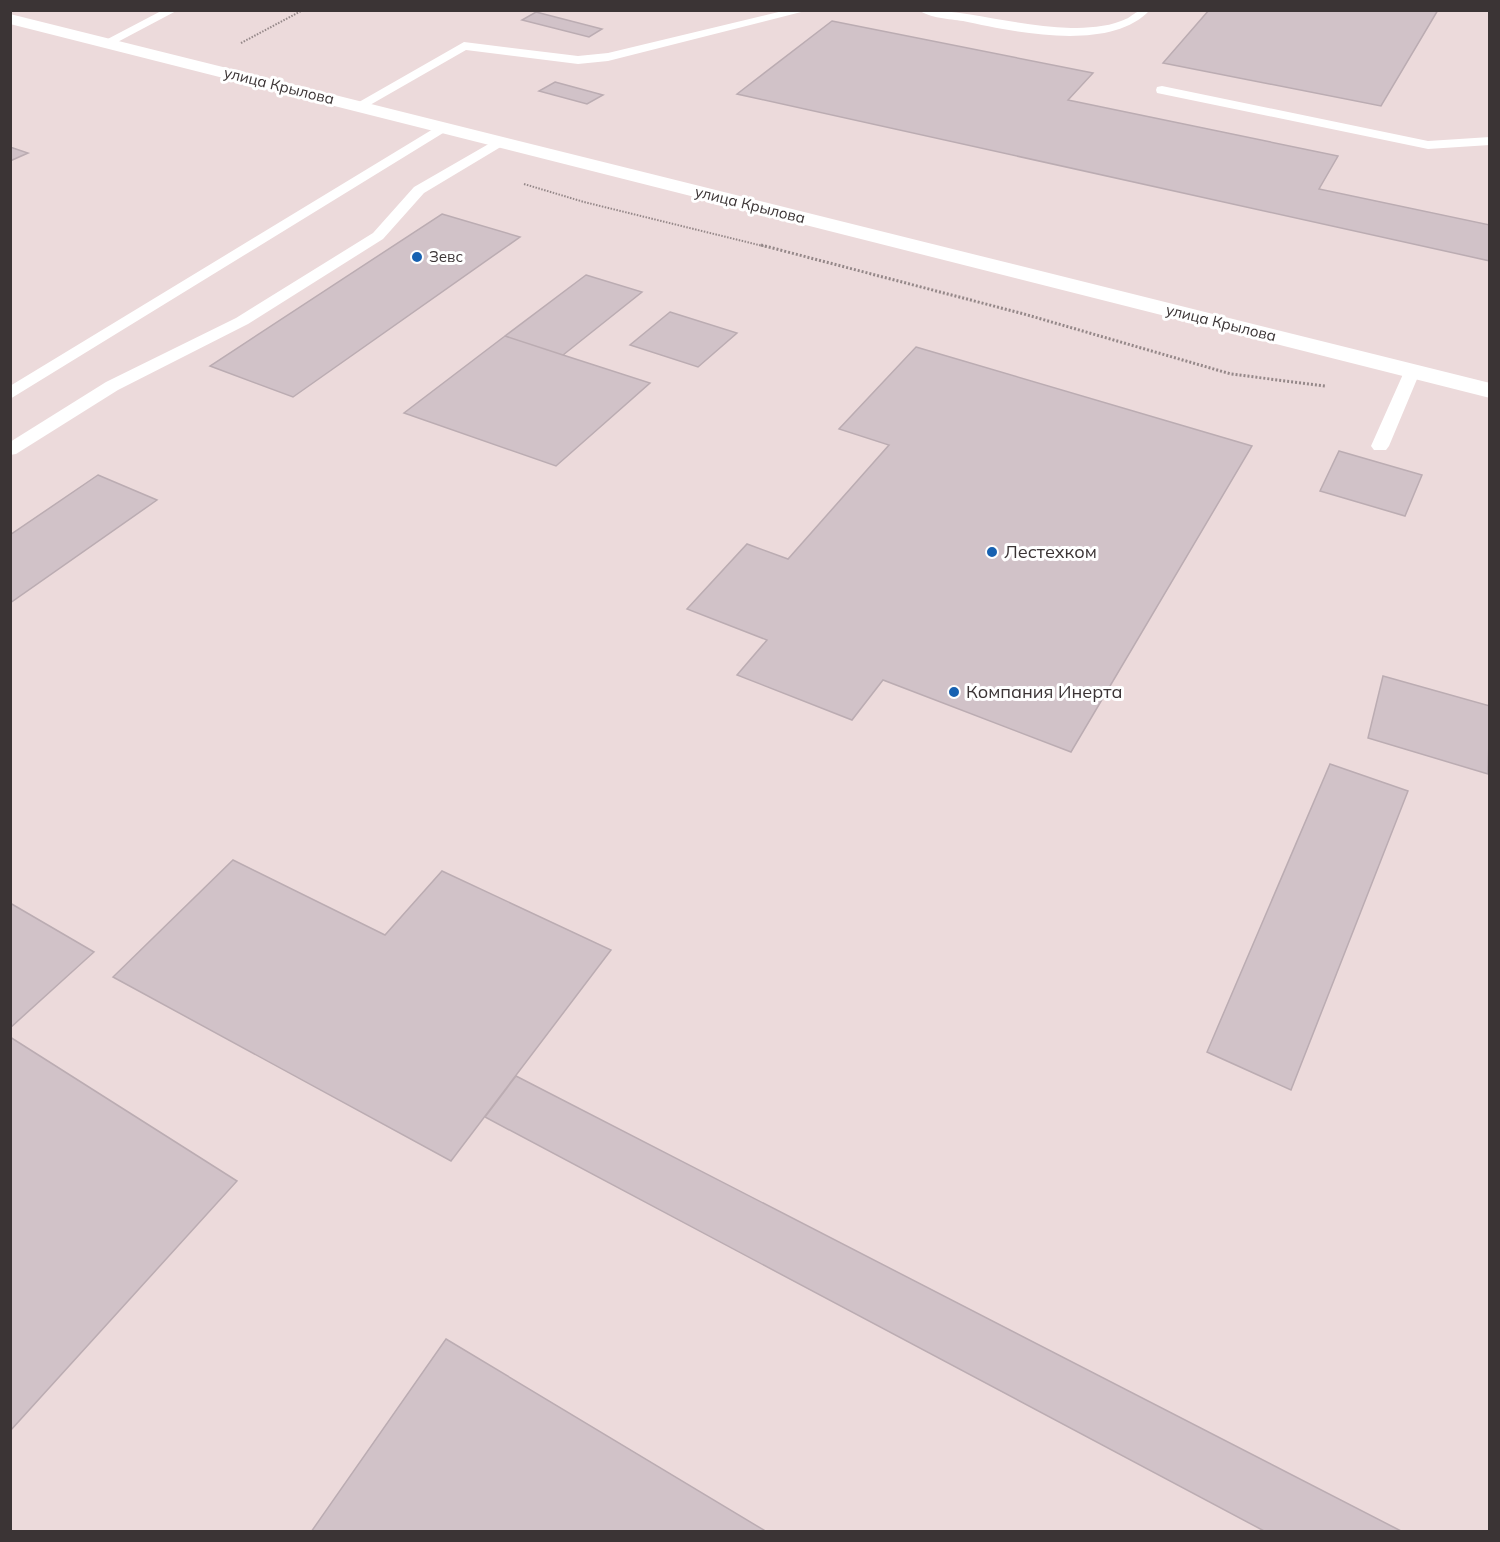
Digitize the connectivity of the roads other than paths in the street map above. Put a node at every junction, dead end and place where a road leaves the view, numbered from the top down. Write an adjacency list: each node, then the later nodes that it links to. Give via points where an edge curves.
1 (173, 10): 6 (lane)
2 (804, 10): 8 (lane, via 608,57 578,60 464,46)
3 (924, 10): 4 (lane, via 1052,32 1086,32 1121,25)
4 (1145, 10)
5 (10, 19): 6 (street, улица Крылова)
6 (106, 43): 8 (street, улица Крылова)
7 (1162, 90): 10 (lane, via 1428,145)
8 (358, 106): 9 (street, улица Крылова)
9 (443, 127): 11 (street, улица Крылова); 14 (lane)
10 (1490, 141)
11 (499, 142): 12 (street, улица Крылова); 16 (lane, via 419,190 378,236 242,321 112,386)
12 (1412, 372): 13 (street, улица Крылова); 15 (lane)
13 (1490, 391)
14 (10, 393)
15 (1380, 446)
16 (10, 450)

